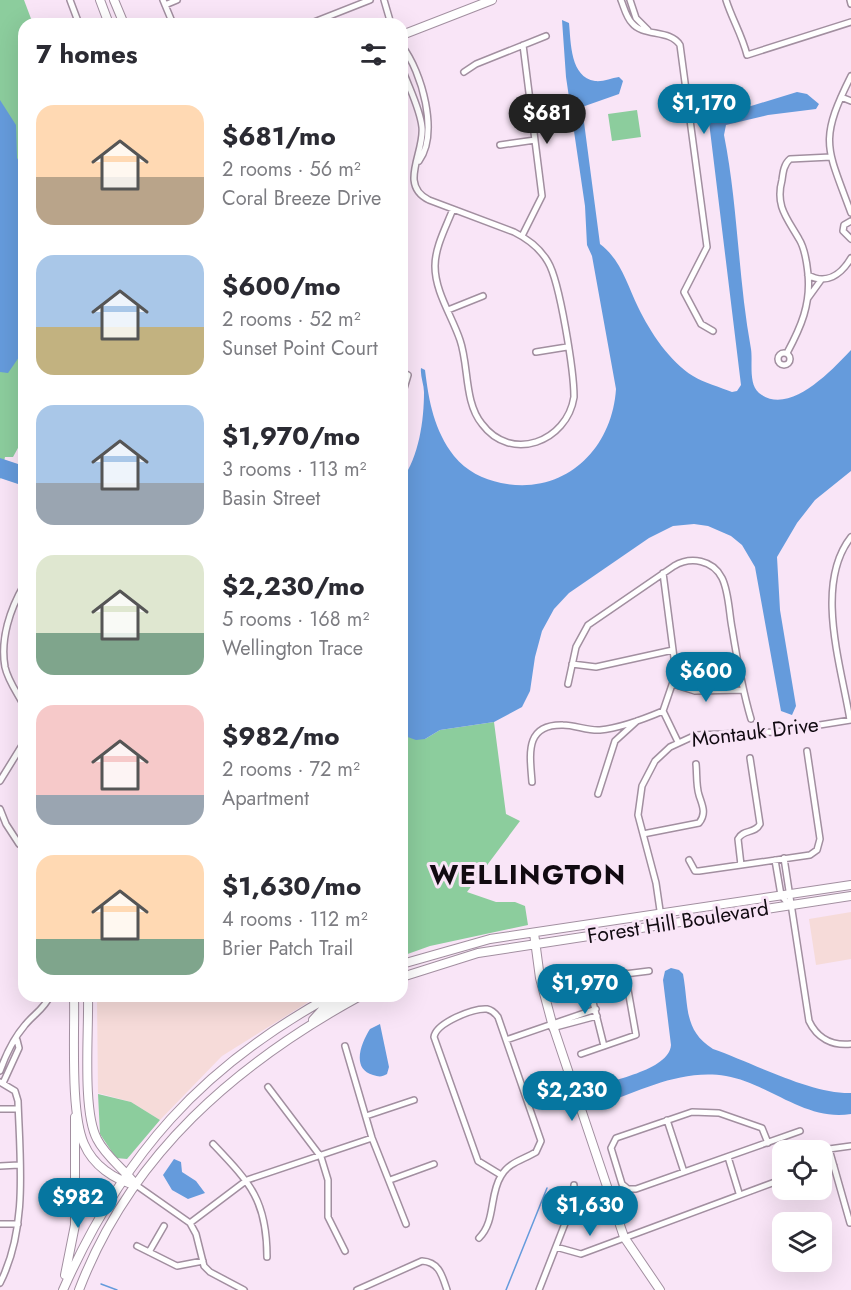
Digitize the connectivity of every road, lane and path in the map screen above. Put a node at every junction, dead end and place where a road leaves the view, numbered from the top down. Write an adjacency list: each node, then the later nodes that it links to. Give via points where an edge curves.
1 (70, 0): 14 (street)
2 (100, 0): 15 (main road)
3 (114, 0): 16 (main road)
4 (177, 0): 12 (street)
5 (370, 0): 18 (street)
6 (384, 0): 19 (street)
7 (492, 0): 22 (main road)
8 (621, 0): 21 (street, via 632,24)
9 (630, 0): 21 (street, via 636,18)
10 (726, 0): 20 (street, via 742,33 747,55)
11 (850, 0): 13 (street)
12 (164, 2): 17 (street)
13 (851, 4)
14 (77, 18)
15 (107, 18)
16 (122, 18)
17 (171, 18)
18 (324, 18)
19 (390, 18)
20 (851, 22)
21 (649, 31): 46 (street, via 672,37 680,45 707,247 684,292 701,324)
22 (408, 33)
23 (546, 36): 24 (street)
24 (523, 45): 26 (street); 31 (street)
25 (408, 54): 34 (street, via 428,113 430,133 427,150)
26 (464, 72)
27 (851, 76): 29 (street)
28 (408, 85): 34 (street, via 422,126)
29 (841, 97): 30 (street); 33 (street, via 829,129)
30 (851, 101)
31 (535, 140): 32 (street); 38 (street, via 542,200)
32 (500, 145)
33 (831, 157): 36 (street); 41 (street, via 790,159 780,186 781,209 800,240)
34 (416, 165): 35 (street, via 414,182 419,193)
35 (453, 209): 38 (street); 45 (street, via 435,263)
36 (851, 213)
37 (851, 221): 39 (street, via 843,231)
38 (522, 236): 47 (street, via 537,248 553,272)
39 (851, 239)
40 (851, 258): 42 (street, via 844,269)
41 (808, 275): 42 (street); 44 (street)
42 (821, 280): 44 (street)
43 (483, 296): 45 (street)
44 (808, 299): 49 (street, via 801,327)
45 (448, 310): 47 (street, via 462,346 478,418 491,434 509,443 527,445 543,441 567,420 574,397)
46 (713, 331)
47 (567, 347): 48 (street)
48 (536, 352)
49 (787, 353)
50 (851, 537): 62 (street, via 836,563 831,592)
51 (663, 573): 53 (street); 54 (street, via 591,622 578,639); 57 (street, via 694,560 709,565 721,576)
52 (18, 599): 58 (street, via 5,643 5,667)
53 (673, 650): 54 (street, via 596,667); 56 (street)
54 (572, 664): 55 (street)
55 (568, 684)
56 (673, 684): 57 (street, via 695,691); 59 (street)
57 (742, 690): 60 (street)
58 (18, 694)
59 (663, 711): 61 (street); 63 (street)
60 (751, 719)
61 (638, 720): 69 (street, via 599,730 562,725 542,730 531,744); 70 (street, via 615,741)
62 (851, 720): 63 (street, Montauk Drive, via 776,732 706,734)
63 (678, 742): 72 (street, Montauk Drive, via 656,760 645,777 638,806)
64 (807, 751): 74 (street, via 820,843 814,853)
65 (18, 752): 68 (street)
66 (750, 758): 77 (street, via 759,824 738,839)
67 (696, 764): 72 (street, via 702,820)
68 (0, 781)
69 (532, 782)
70 (598, 794)
71 (0, 809): 73 (street)
72 (643, 834): 82 (street, Montauk Drive)
73 (18, 842)
74 (784, 858): 75 (street); 79 (street)
75 (775, 860): 77 (street); 79 (street)
76 (689, 861): 77 (street, via 695,871)
77 (741, 865)
78 (851, 885): 79 (main road, Forest Hill Boulevard)
79 (785, 895): 81 (street); 82 (main road, Forest Hill Boulevard)
80 (851, 896): 81 (main road, Forest Hill Boulevard)
81 (789, 905): 83 (main road, Forest Hill Boulevard); 103 (street, via 809,1021 826,1040)
82 (660, 914): 83 (street, Montauk Drive); 84 (main road, Forest Hill Boulevard)
83 (662, 924): 85 (main road, Forest Hill Boulevard)
84 (534, 933): 85 (main road); 86 (main road, Forest Hill Boulevard, via 465,944)
85 (536, 945): 89 (main road, Forest Hill Boulevard, via 454,958); 100 (main road)
86 (408, 962)
87 (649, 971): 88 (street)
88 (625, 973): 90 (street); 105 (street, via 636,1035)
89 (408, 975)
90 (587, 978): 91 (street); 98 (street)
91 (568, 981)
92 (46, 1002): 101 (street)
93 (74, 1002): 111 (main road)
94 (88, 1002): 128 (main road, via 93,1128 106,1153)
95 (320, 1002): 128 (main road, via 228,1062 157,1133)
96 (334, 1002): 99 (main road)
97 (349, 1002): 99 (main road)
98 (596, 1012): 100 (street); 105 (street)
99 (313, 1022): 134 (main road, via 220,1090 170,1141)
100 (550, 1026): 102 (street); 145 (main road)
101 (16, 1040): 107 (street); 108 (street, via 19,1048)
102 (506, 1040): 129 (street, via 541,1142 536,1152 517,1160); 129 (street, via 496,1014 485,1009 442,1023 434,1033 478,1161)
103 (851, 1044)
104 (345, 1046): 114 (street)
105 (604, 1046): 106 (street)
106 (581, 1054)
107 (0, 1071)
108 (2, 1083): 112 (street, via 15,1091)
109 (268, 1087): 121 (street)
110 (414, 1100): 114 (street)
111 (76, 1104): 132 (main road, via 84,1145 95,1161); 154 (main road, via 75,1225)
112 (18, 1108): 113 (street); 124 (street)
113 (0, 1109)
114 (366, 1116): 117 (street)
115 (667, 1120): 118 (street, via 692,1112 719,1113 762,1128); 127 (street); 127 (street, via 616,1138 612,1144 622,1185 636,1189)
116 (800, 1131): 118 (street)
117 (372, 1138): 121 (street); 131 (street)
118 (768, 1143): 122 (street)
119 (213, 1144): 130 (street)
120 (851, 1146): 126 (street, via 829,1149)
121 (321, 1157): 130 (street); 149 (street, via 328,1180 328,1217)
122 (728, 1157): 127 (street); 136 (street)
123 (434, 1164): 131 (street)
124 (19, 1165): 125 (street); 142 (street)
125 (0, 1166)
126 (834, 1166): 138 (street)
127 (684, 1172)
128 (127, 1173): 132 (main road); 134 (main road)
129 (501, 1175): 146 (street, via 488,1224)
130 (248, 1180): 139 (street); 151 (street, via 263,1210)
131 (390, 1180): 143 (street)
132 (121, 1181): 134 (main road); 154 (main road)
133 (772, 1183): 136 (street)
134 (136, 1185): 139 (street); 155 (main road, via 94,1255)
135 (574, 1185): 148 (street, via 573,1203)
136 (740, 1193): 145 (street)
137 (851, 1194): 138 (street)
138 (842, 1196): 140 (street)
139 (190, 1223): 152 (street)
140 (849, 1223)
141 (0, 1224): 142 (street)
142 (18, 1224): 153 (street, via 14,1253)
143 (406, 1224)
144 (164, 1226): 150 (street)
145 (624, 1237): 148 (street, via 577,1254); 160 (main road)
146 (479, 1238)
147 (137, 1246): 150 (street)
148 (556, 1247): 159 (street)
149 (345, 1251)
150 (148, 1252): 152 (street, via 177,1266)
151 (267, 1257)
152 (203, 1261): 156 (street, via 210,1272)
153 (0, 1283)
154 (62, 1290)
155 (79, 1290)
156 (244, 1290)
157 (357, 1290): 158 (street, via 422,1260 438,1268)
158 (447, 1290)
159 (538, 1290)
160 (660, 1290)

